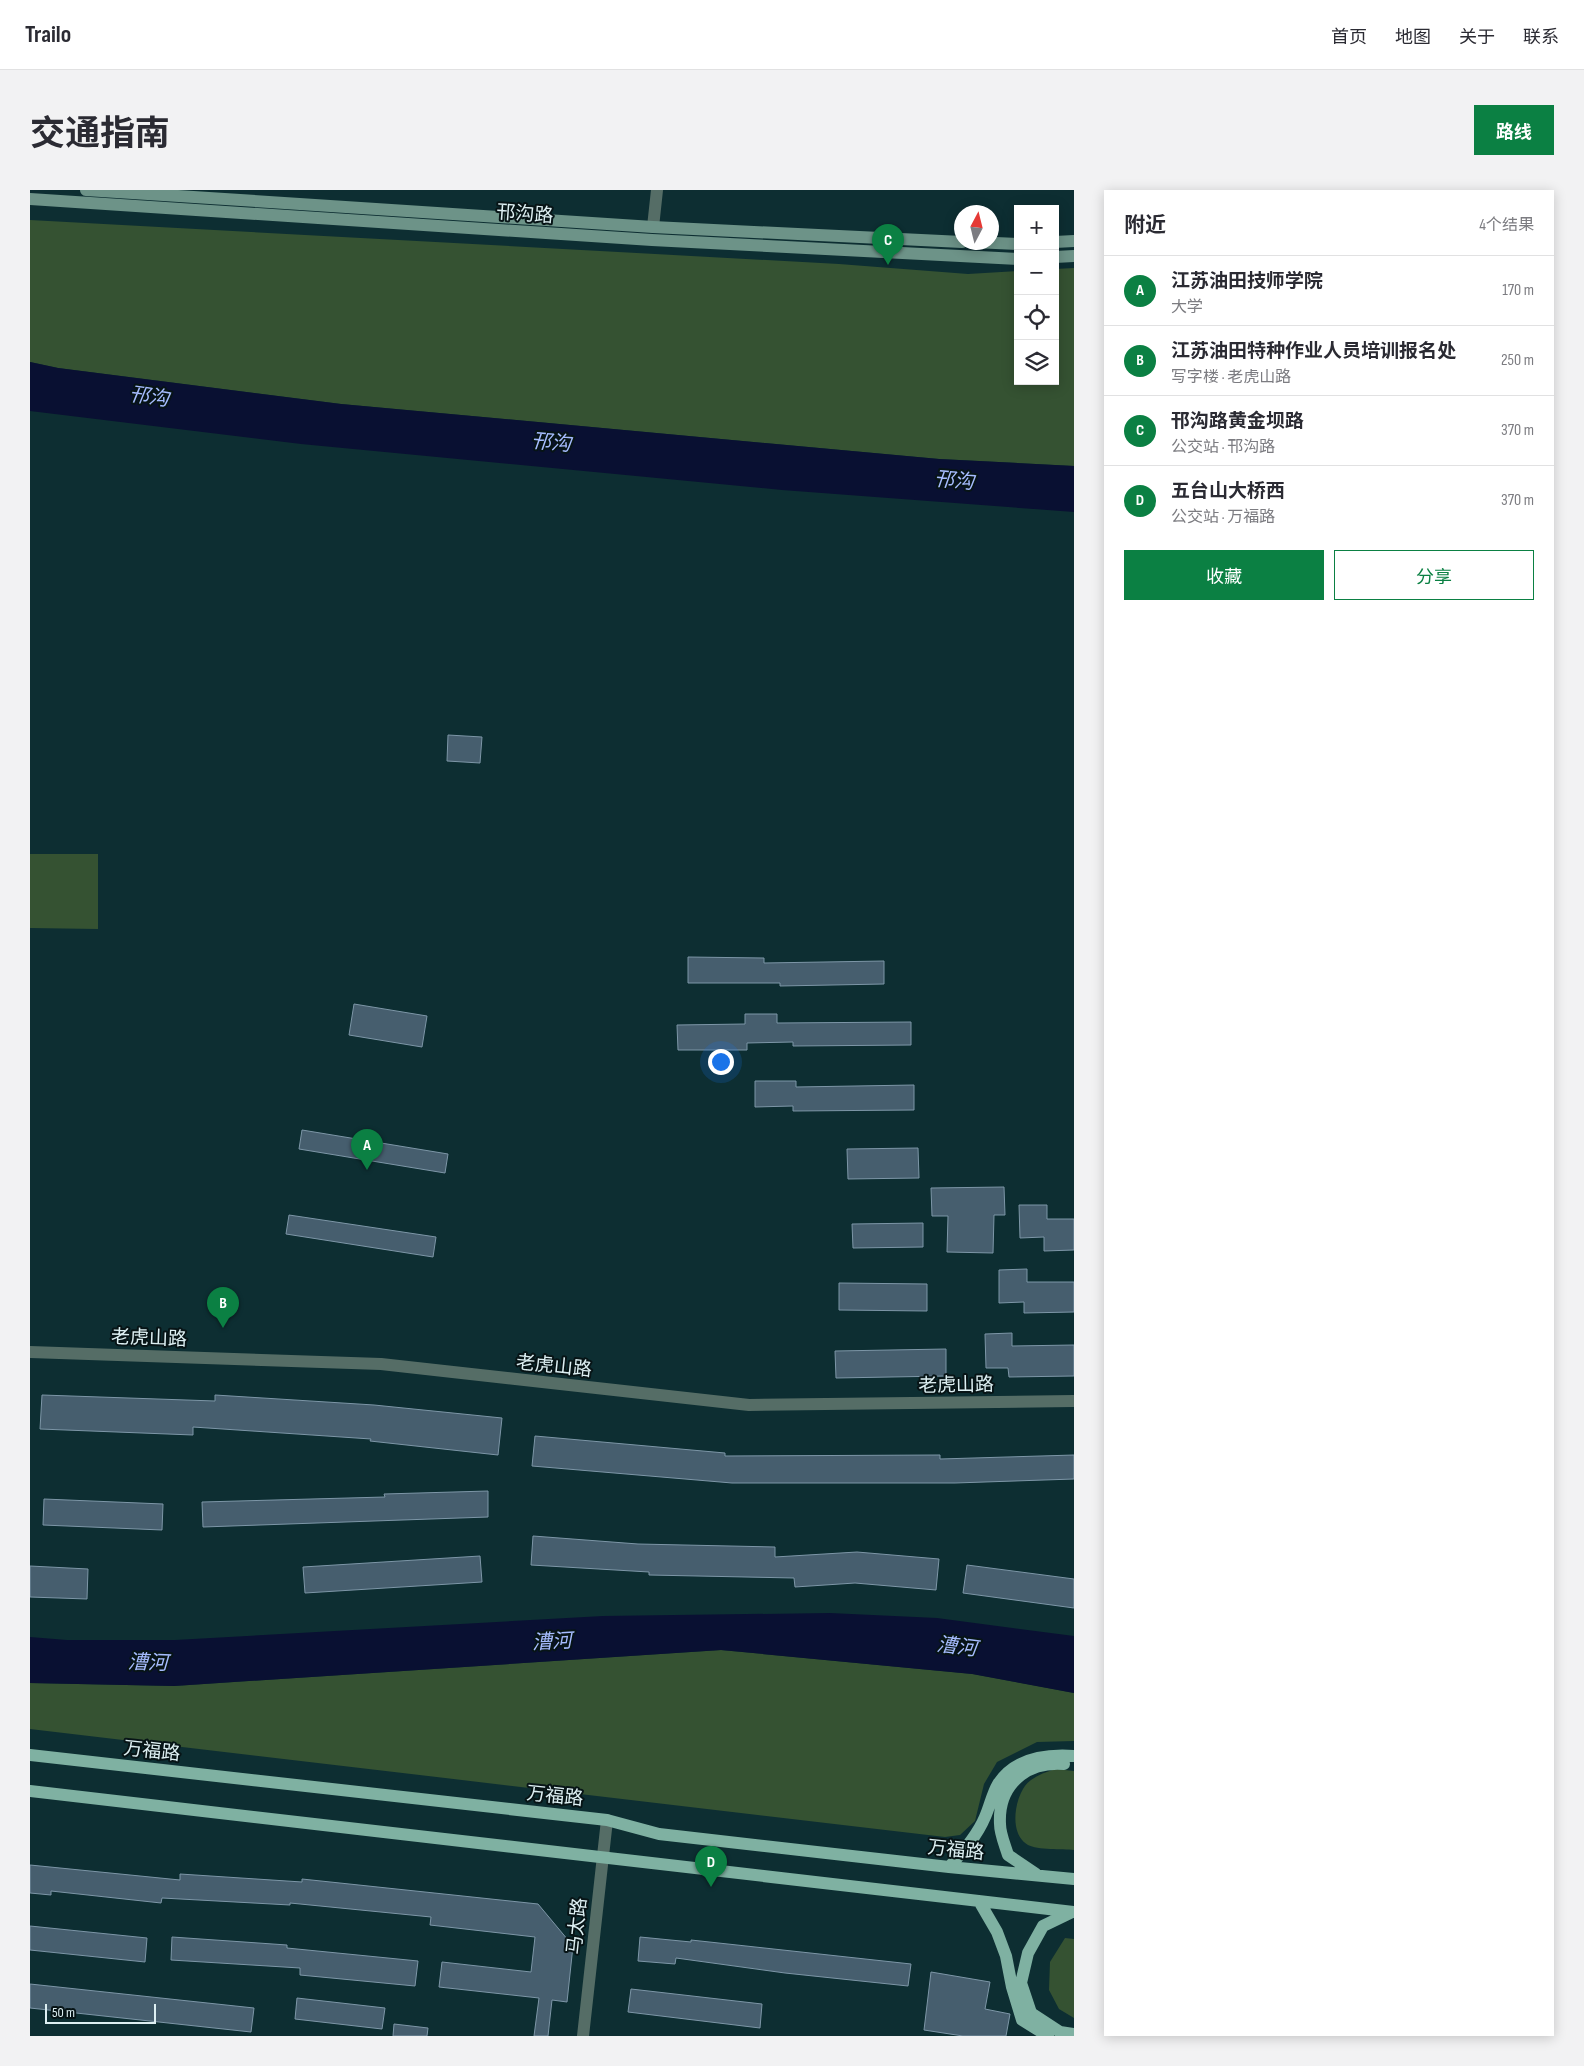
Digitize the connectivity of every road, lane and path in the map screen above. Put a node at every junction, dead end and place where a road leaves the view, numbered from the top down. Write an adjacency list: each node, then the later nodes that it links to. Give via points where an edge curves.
1 (86, 190): 4 (main road, 邗沟路)
2 (657, 190): 4 (street)
3 (30, 199): 12 (main road, 邗沟路, via 652,240)
4 (653, 228): 6 (main road, 邗沟路)
5 (1074, 241): 7 (main road)
6 (954, 242)
7 (1059, 242)
8 (999, 243): 9 (main road)
9 (1014, 244)
10 (1074, 256): 11 (main road)
11 (1059, 257)
12 (1014, 259)
13 (30, 1352): 14 (street, 老虎山路, via 381,1364 749,1405)
14 (1074, 1401)
15 (30, 1755): 19 (main road, 万福路)
16 (1074, 1756): 21 (main road, via 1055,1754 1030,1759 1010,1771 998,1784 985,1818 968,1846)
17 (1074, 1764): 22 (main road, via 1035,1767 1017,1776 1001,1806 1000,1825 1008,1855)
18 (30, 1791): 20 (main road)
19 (606, 1820): 20 (street, 马太路); 21 (main road, 万福路, via 659,1834)
20 (603, 1856): 24 (main road); 27 (street, 马太路)
21 (949, 1868): 22 (main road, 万福路)
22 (1038, 1876): 23 (main road, 万福路)
23 (1074, 1879)
24 (979, 1901): 25 (main road); 28 (main road, via 1006,1956 1022,2020)
25 (1073, 1912): 26 (main road, via 1043,1926 1028,1953 1021,1983 1031,2013 1060,2032)
26 (1074, 2034)
27 (583, 2036)
28 (1048, 2036)

